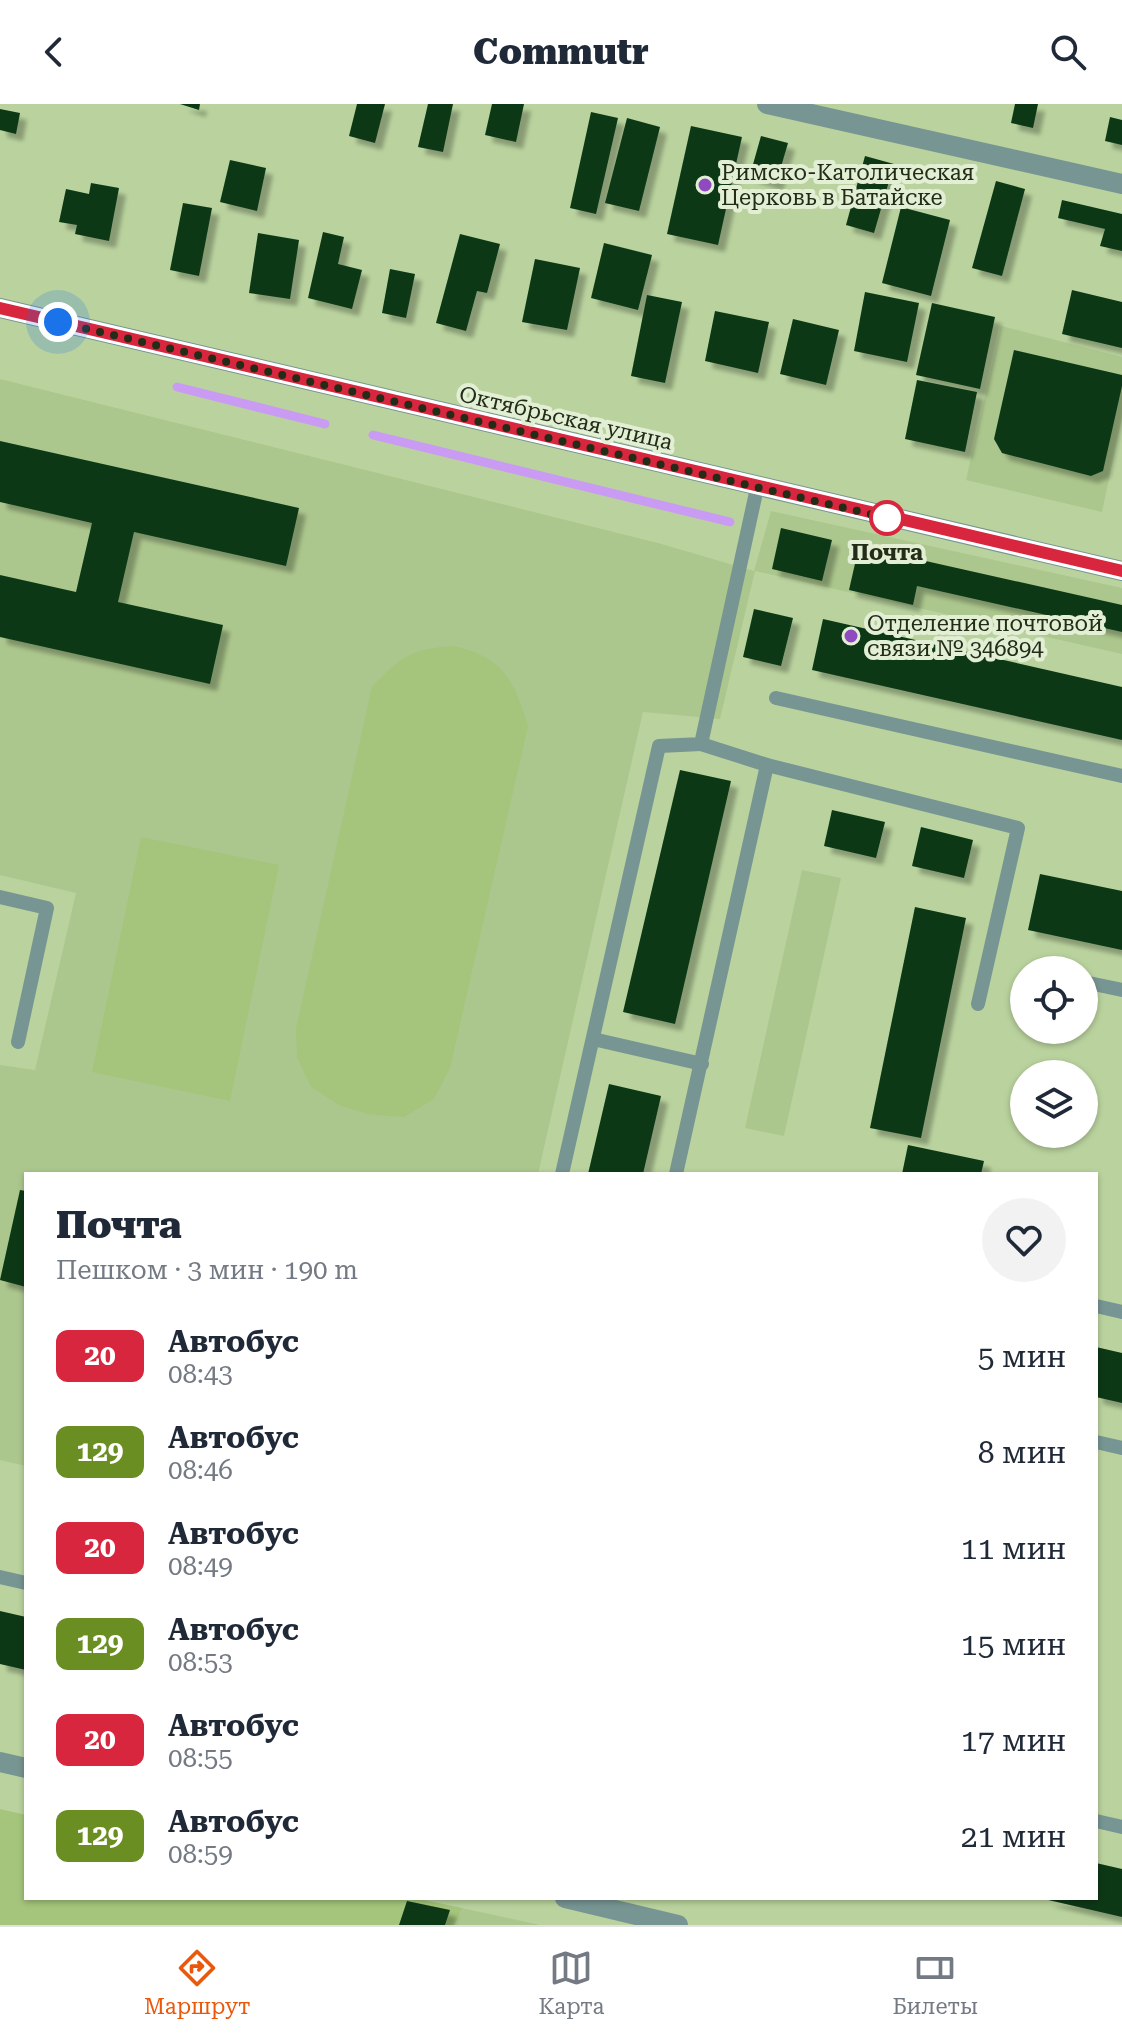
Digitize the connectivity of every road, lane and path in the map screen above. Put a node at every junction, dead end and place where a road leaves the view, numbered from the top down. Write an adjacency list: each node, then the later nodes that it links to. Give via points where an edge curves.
1 (767, 104): 2 (street)
2 (1122, 184)
3 (0, 308): 4 (street, Октябрьская улица)
4 (757, 488): 5 (street, Октябрьская улица); 7 (lane)
5 (1122, 571)
6 (776, 698): 9 (lane)
7 (701, 744): 8 (lane); 14 (lane, via 659,746)
8 (767, 765): 13 (lane, via 1018,828); 16 (lane)
9 (1122, 776)
10 (0, 897): 15 (lane, via 47,908)
11 (1098, 985): 12 (lane)
12 (1122, 990)
13 (978, 1004)
14 (593, 1039): 16 (lane); 17 (lane)
15 (18, 1042)
16 (702, 1064): 18 (lane)
17 (562, 1172)
18 (676, 1172)
19 (1098, 1306): 20 (lane)
20 (1122, 1312)
21 (1098, 1442): 22 (lane)
22 (1122, 1448)
23 (0, 1577): 24 (lane)
24 (24, 1583)
25 (0, 1762): 26 (street)
26 (24, 1768)
27 (1098, 1821): 28 (lane)
28 (1122, 1827)
29 (573, 1900): 30 (street)
30 (678, 1925)

